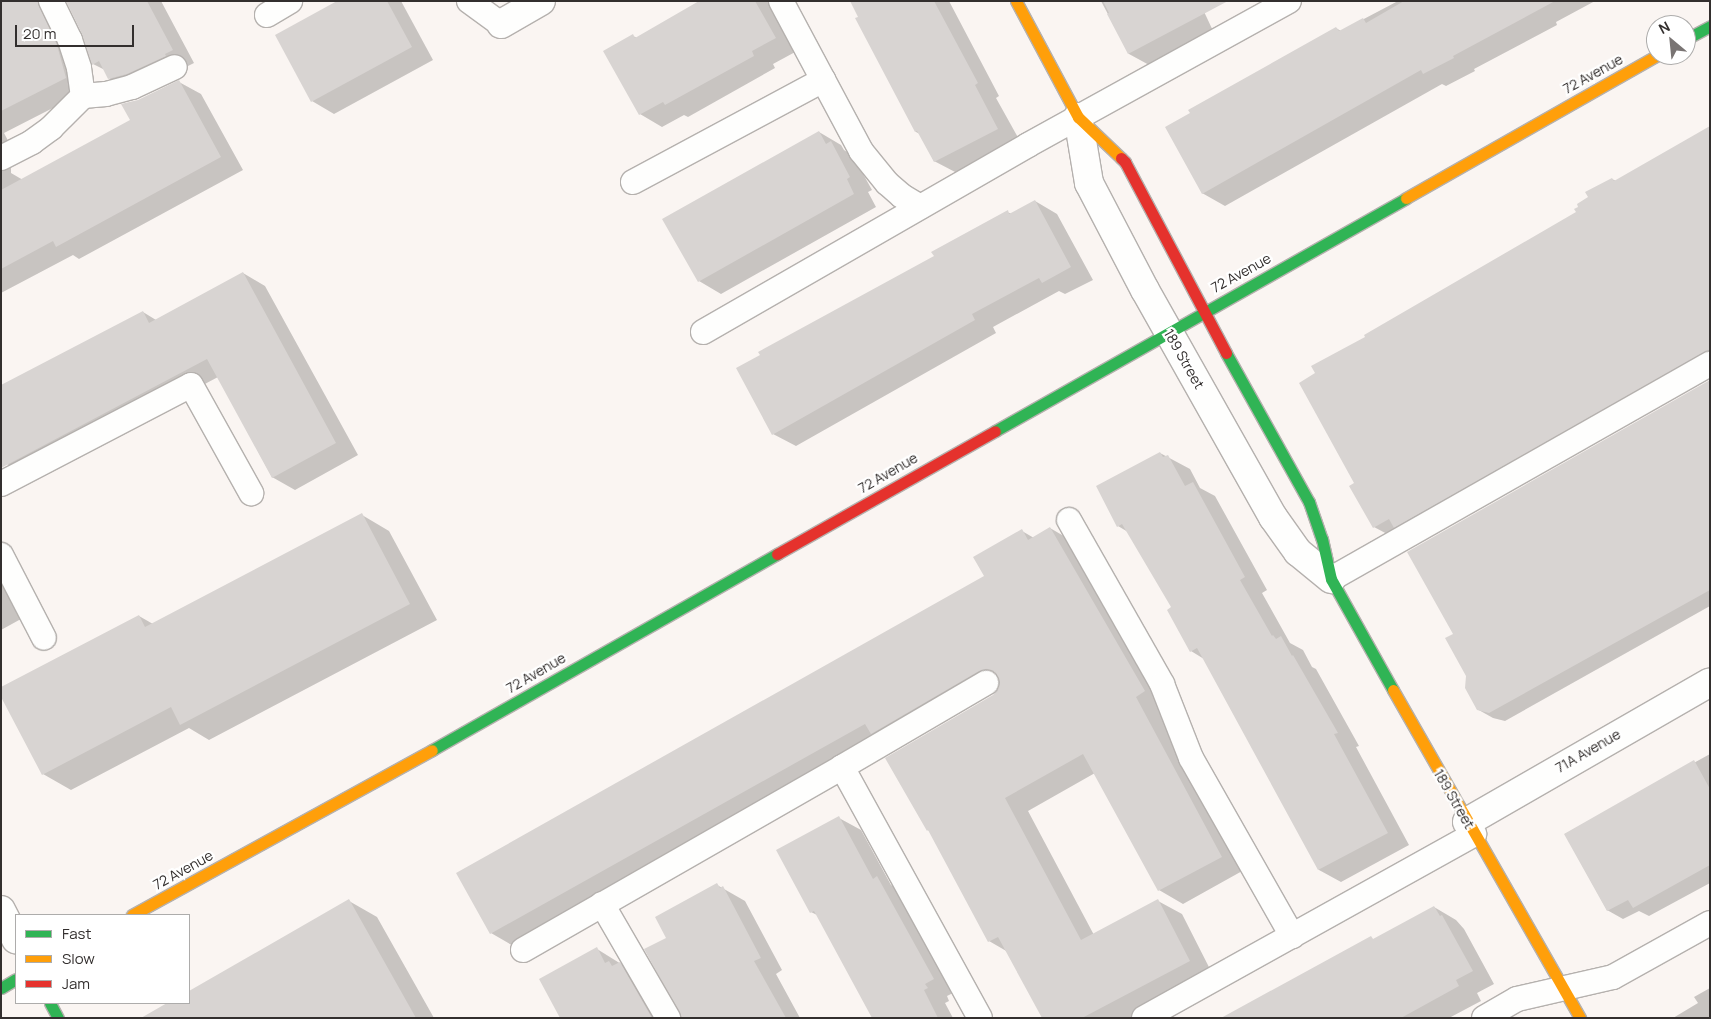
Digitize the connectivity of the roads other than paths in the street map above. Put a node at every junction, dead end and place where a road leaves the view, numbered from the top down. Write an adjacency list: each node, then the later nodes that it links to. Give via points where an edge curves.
1 (50, 1): 16 (lane, via 70,40)
2 (290, 1): 9 (lane)
3 (469, 1): 10 (lane)
4 (541, 1): 10 (street)
5 (781, 1): 15 (lane)
6 (1016, 1): 17 (main road, 189 Street)
7 (1289, 1): 8 (lane)
8 (1254, 10): 17 (lane)
9 (267, 15)
10 (501, 24)
11 (1710, 26): 12 (main road)
12 (1696, 34)
13 (1646, 62): 21 (main road, 72 Avenue)
14 (175, 67): 16 (lane, via 132,86 106,94)
15 (823, 80): 19 (lane); 20 (lane, via 873,167 902,196)
16 (83, 96): 18 (lane, via 51,128)
17 (1078, 118): 20 (lane); 21 (main road, 189 Street, via 1125,162); 23 (street, 189 Street, via 1089,182)
18 (1, 158)
19 (633, 182)
20 (920, 208): 22 (lane)
21 (1204, 311): 23 (main road, 72 Avenue); 29 (main road, 189 Street, via 1309,502 1322,539)
22 (703, 332)
23 (1168, 332): 29 (street, 189 Street, via 1273,517 1298,552); 37 (main road, 72 Avenue, via 376,781)
24 (1710, 364): 29 (lane)
25 (1, 484): 26 (lane, via 191,385)
26 (251, 493)
27 (1069, 520): 39 (lane, via 1162,684 1191,758)
28 (1, 555): 30 (lane)
29 (1330, 579): 34 (main road, 189 Street)
30 (44, 638)
31 (1710, 682): 34 (street, 71A Avenue)
32 (986, 684): 33 (lane)
33 (842, 768): 35 (lane); 48 (lane)
34 (1470, 828): 39 (lane); 43 (main road, 189 Street)
35 (602, 904): 41 (lane); 47 (lane)
36 (1, 910): 40 (street)
37 (134, 914)
38 (1710, 922): 43 (lane, via 1613,977)
39 (1292, 936): 49 (lane)
40 (15, 937)
41 (523, 950)
42 (15, 980): 44 (main road)
43 (1563, 987): 50 (lane, via 1517,999); 51 (main road, 189 Street)
44 (1, 988)
45 (51, 1004): 46 (main road)
46 (58, 1018)
47 (668, 1018)
48 (980, 1018)
49 (1144, 1018)
50 (1484, 1018)
51 (1580, 1018)

